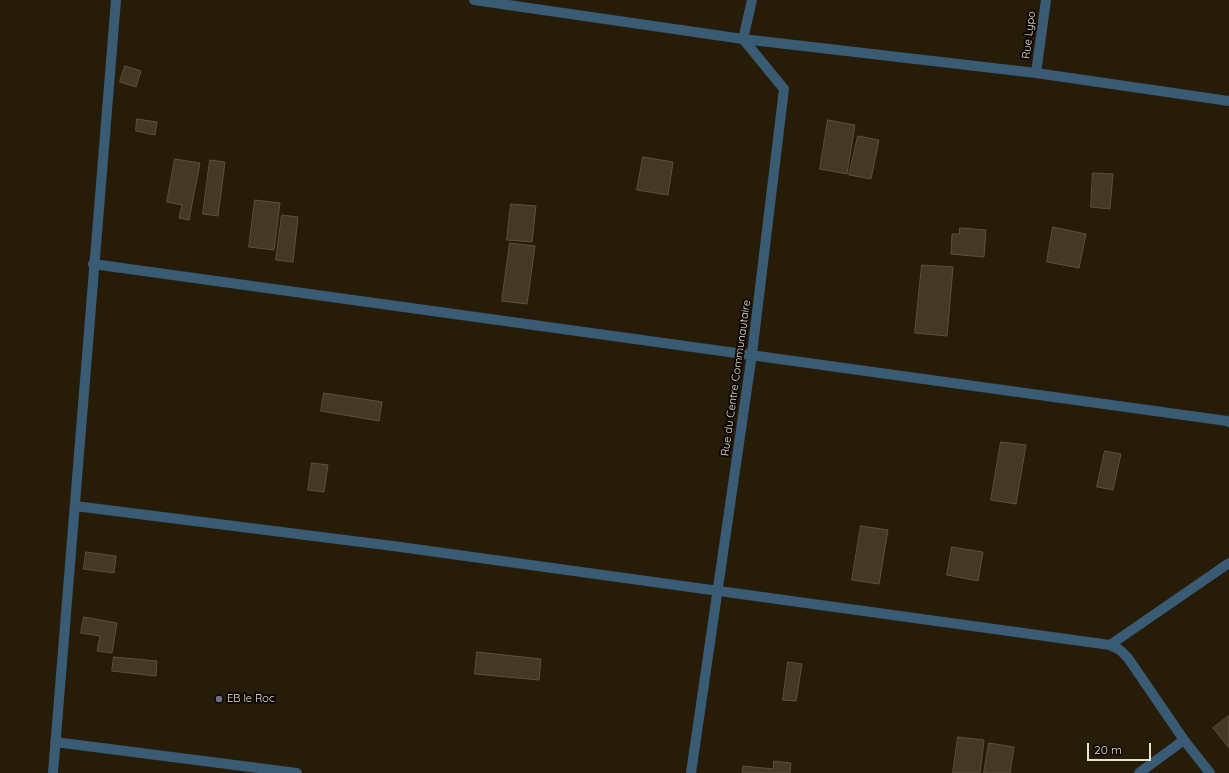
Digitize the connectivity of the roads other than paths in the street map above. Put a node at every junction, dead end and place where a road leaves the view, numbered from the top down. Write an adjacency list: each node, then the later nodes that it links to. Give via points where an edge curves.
1 (116, 0): 8 (street)
2 (474, 0): 5 (street)
3 (752, 0): 5 (street)
4 (1046, 0): 6 (street, Rue Lypo)
5 (744, 39): 6 (street); 9 (street, Rue du Centre Communautaire, via 784,89)
6 (1036, 72): 7 (street)
7 (1229, 101)
8 (93, 264): 9 (street); 11 (street)
9 (752, 354): 10 (street); 13 (street, Rue du Centre Communautaire)
10 (1228, 420)
11 (75, 506): 13 (street); 16 (street)
12 (1229, 563): 14 (street)
13 (718, 590): 14 (street); 19 (street, Rue du Centre Communautaire)
14 (1110, 645): 15 (street, via 1128,658)
15 (1184, 740): 20 (street); 21 (street)
16 (55, 742): 17 (street); 18 (street)
17 (53, 773)
18 (297, 773)
19 (691, 773)
20 (1138, 773)
21 (1210, 773)

